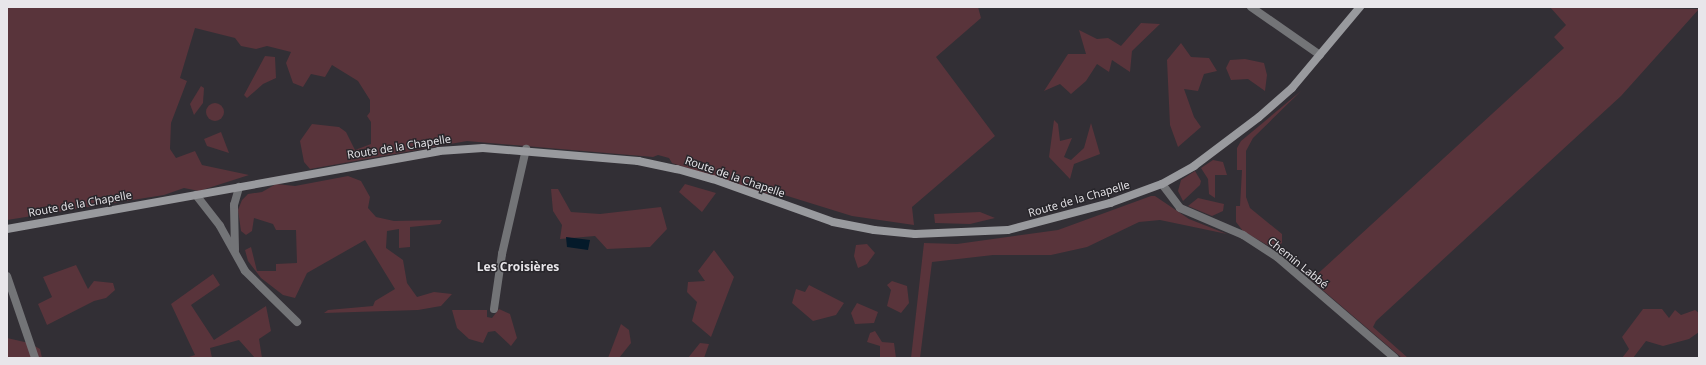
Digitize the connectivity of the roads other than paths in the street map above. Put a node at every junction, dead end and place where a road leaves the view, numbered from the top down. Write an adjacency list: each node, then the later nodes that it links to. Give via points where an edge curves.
1 (1251, 7): 3 (street)
2 (1360, 7): 3 (main road, Route de la Chapelle)
3 (1320, 55): 5 (main road, Route de la Chapelle, via 1292,88 1259,117 1194,166)
4 (526, 150): 5 (main road, Route de la Chapelle, via 638,161 676,169 713,179 833,222 915,234 1008,230 1064,217); 6 (main road, Route de la Chapelle, via 439,150); 11 (street, via 502,254)
5 (1162, 184): 14 (street, Chemin Labbé, via 1180,208 1243,235 1277,257)
6 (239, 187): 7 (main road, Route de la Chapelle); 9 (street, via 234,205)
7 (196, 195): 8 (main road, Route de la Chapelle); 9 (street)
8 (7, 229)
9 (235, 251): 12 (street, via 245,271)
10 (7, 276): 13 (street)
11 (494, 309)
12 (297, 322)
13 (35, 358)
14 (1395, 358)

